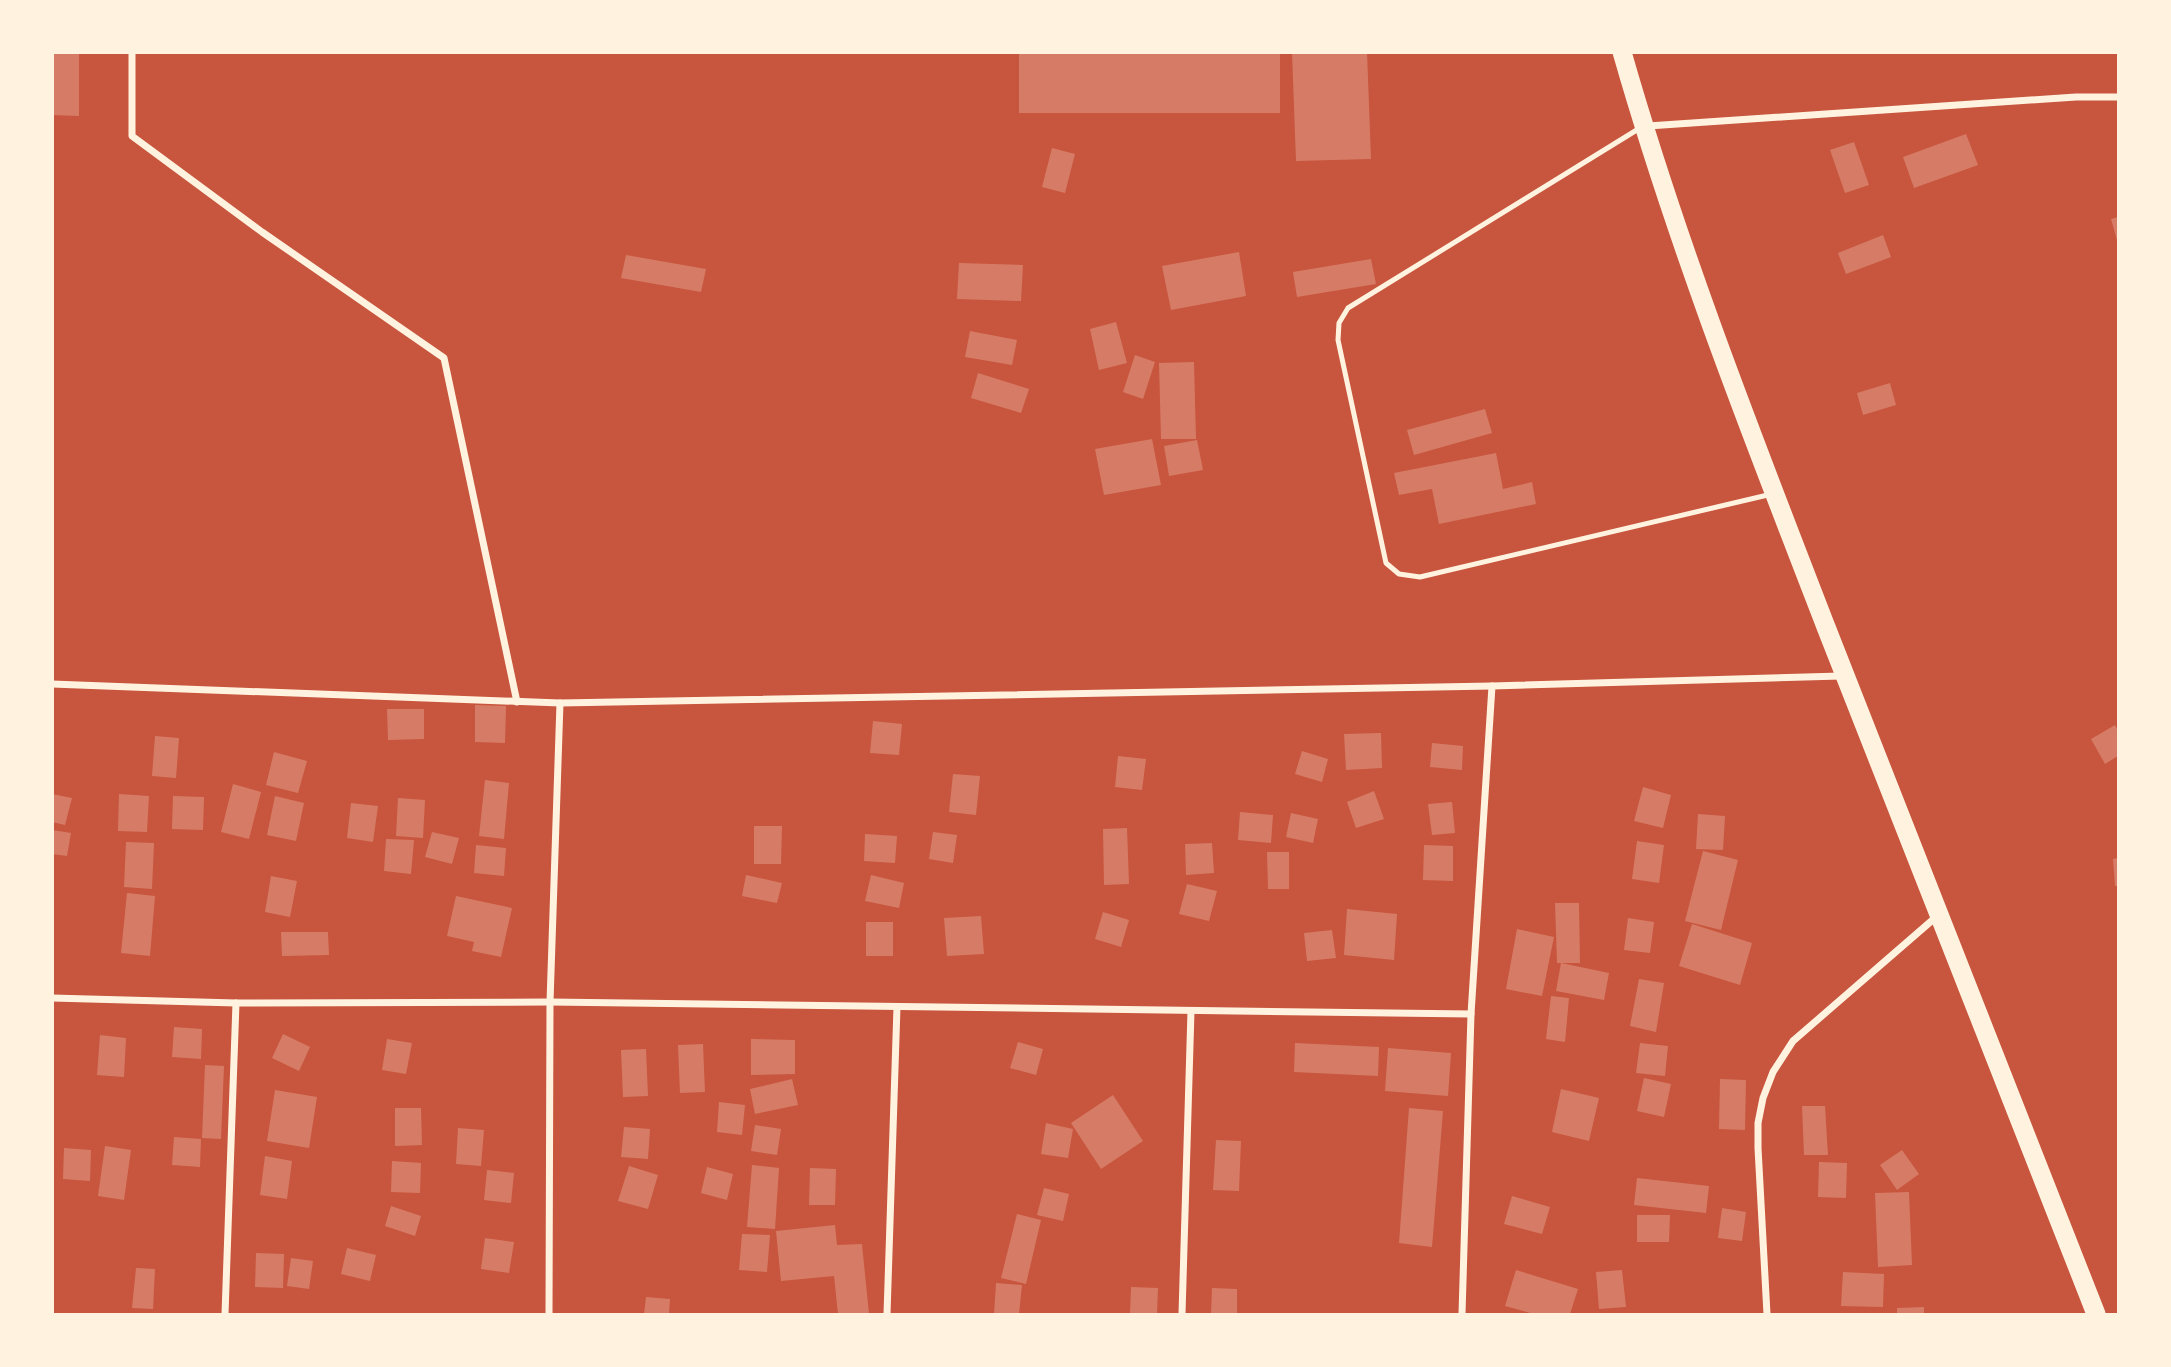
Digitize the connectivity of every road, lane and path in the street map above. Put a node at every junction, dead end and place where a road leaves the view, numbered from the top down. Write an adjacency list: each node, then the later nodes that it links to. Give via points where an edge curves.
1 (132, 52): 9 (street, via 132,136 444,358)
2 (1622, 52): 4 (highway)
3 (2119, 97): 4 (street)
4 (1643, 127): 5 (highway); 5 (lane, via 1348,309 1339,323 1338,340 1386,563 1399,574 1420,577)
5 (1774, 494): 6 (highway)
6 (1846, 676): 8 (street); 11 (highway)
7 (52, 684): 9 (street)
8 (1492, 686): 10 (street); 17 (street)
9 (517, 702): 10 (street)
10 (559, 703): 13 (street)
11 (1939, 914): 23 (street, via 1793,1041 1773,1072 1758,1123); 24 (highway)
12 (52, 998): 14 (street)
13 (550, 1002): 14 (street); 15 (street); 19 (street)
14 (236, 1003): 18 (street)
15 (897, 1007): 16 (street); 20 (street)
16 (1191, 1011): 17 (street); 21 (street)
17 (1471, 1014): 22 (street)
18 (225, 1314)
19 (549, 1314)
20 (887, 1314)
21 (1182, 1314)
22 (1462, 1314)
23 (1767, 1314)
24 (2096, 1314)

